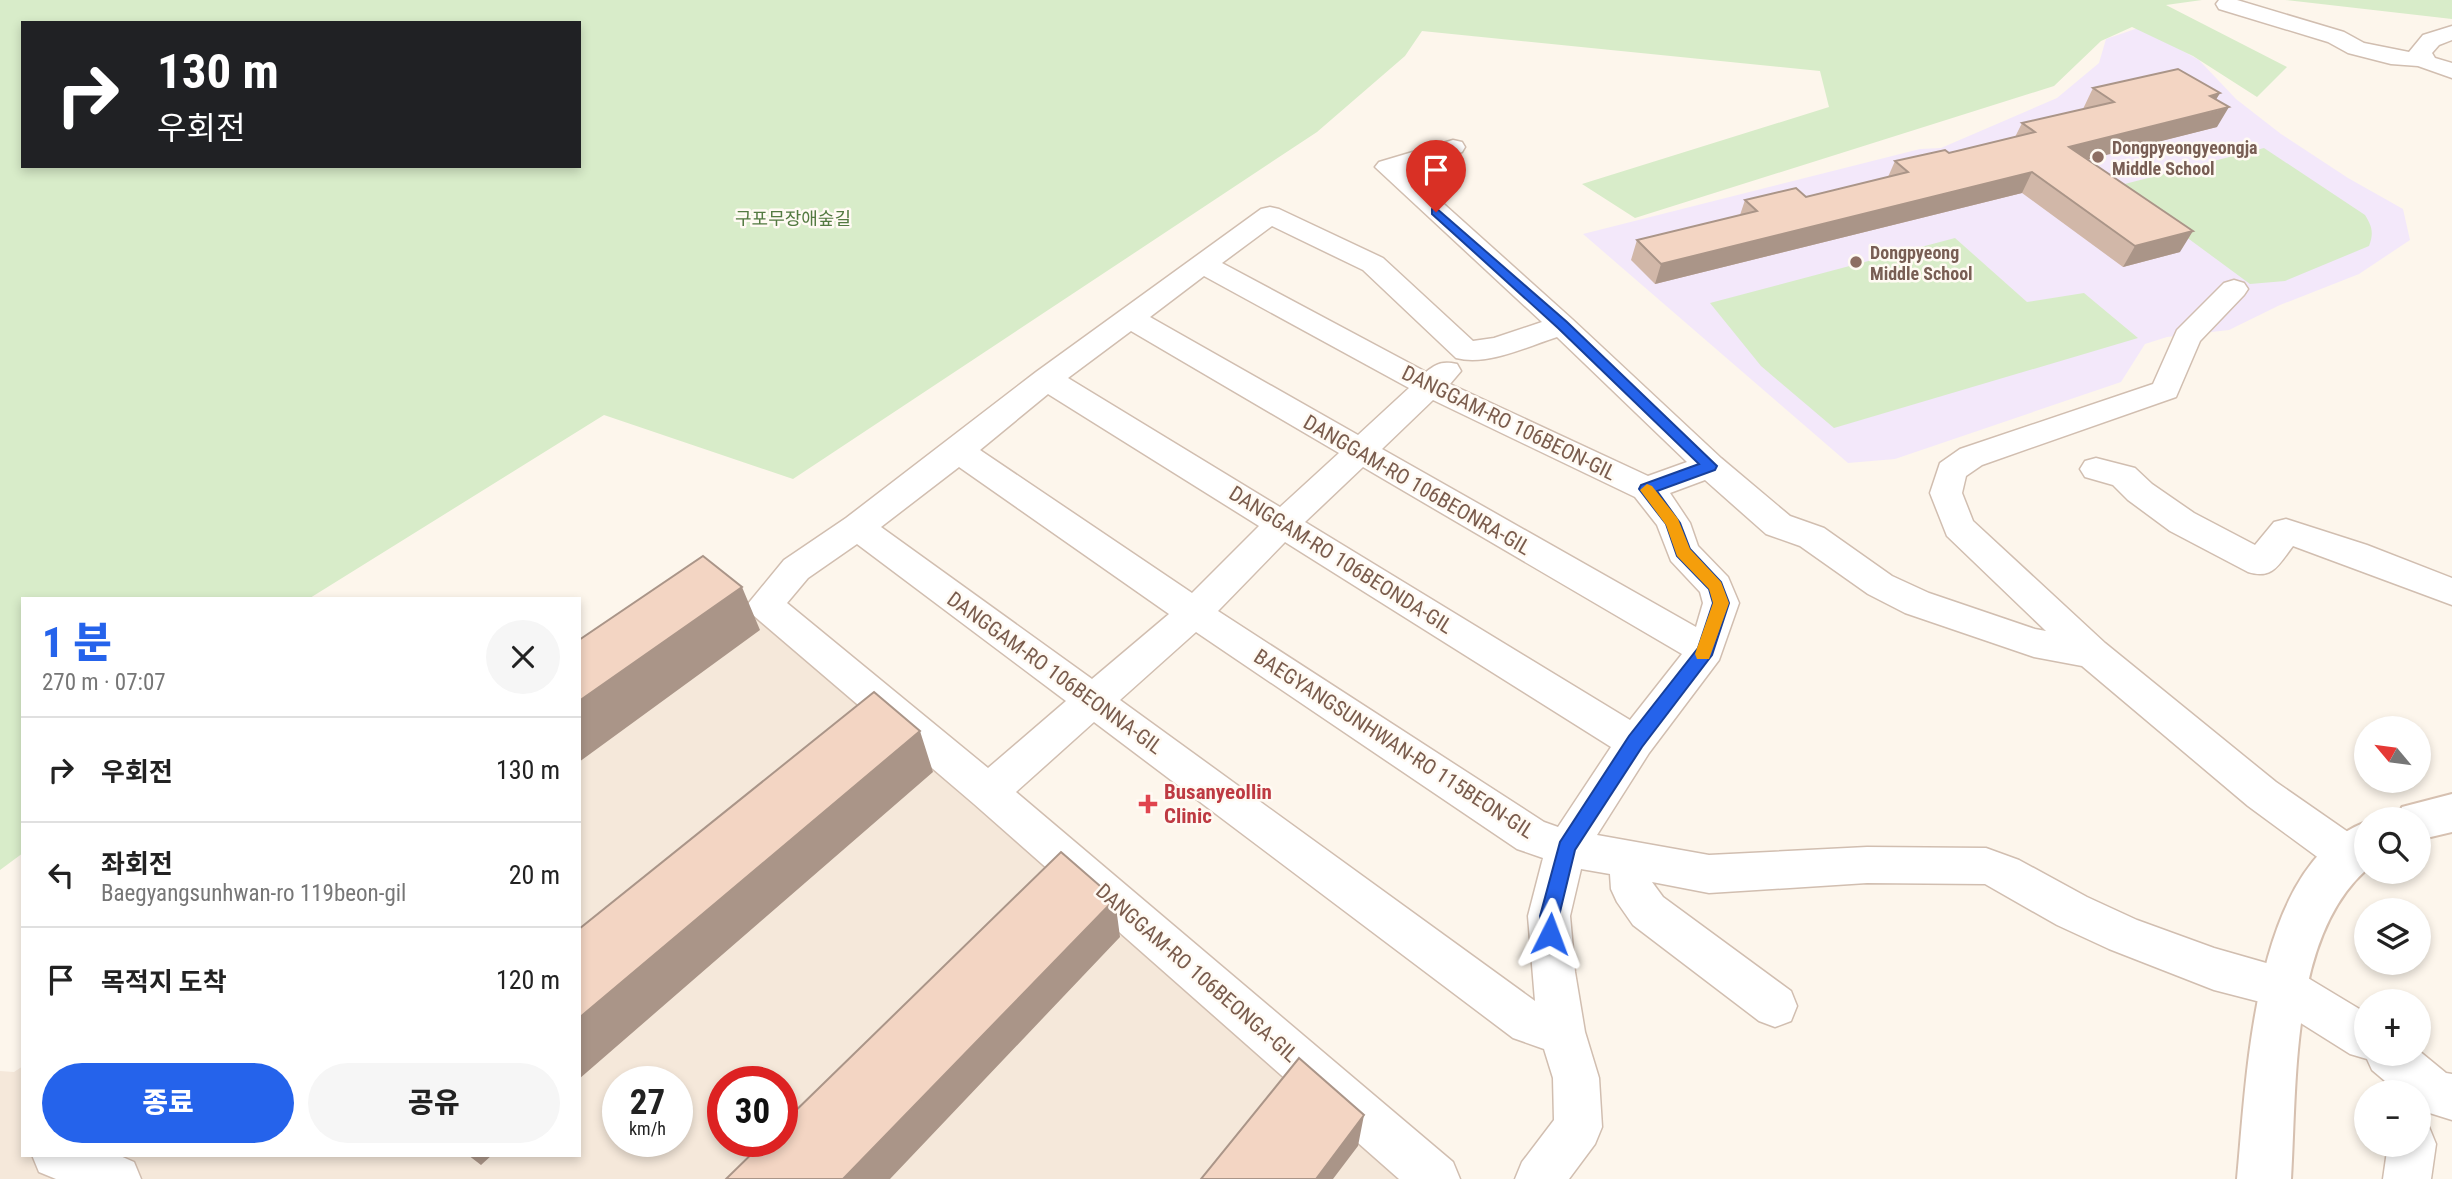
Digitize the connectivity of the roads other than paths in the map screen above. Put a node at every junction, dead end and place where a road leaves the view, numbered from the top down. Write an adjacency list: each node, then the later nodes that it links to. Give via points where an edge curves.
1 (2227, 4): 3 (street, via 2336,37 2356,48)
2 (2452, 33): 3 (street, via 2431,40 2420,52)
3 (2425, 60): 4 (street)
4 (2452, 71)
5 (1453, 147): 9 (street, via 1388,167)
6 (1204, 265): 8 (street); 10 (street, via 1270,215 1373,264); 12 (street, DANGGAM-RO 106BEON-GIL)
7 (2234, 289): 23 (street, via 2187,337 2165,390 1971,457 1951,471 1946,493 1959,527)
8 (1130, 318): 11 (street); 14 (street, DANGGAM-RO 106BEONRA-GIL)
9 (1562, 325): 10 (street, via 1498,347); 15 (street)
10 (1466, 351): 12 (street)
11 (1047, 379): 13 (street); 18 (street, DANGGAM-RO 106BEONDA-GIL)
12 (1430, 387): 14 (street); 17 (street, DANGGAM-RO 106BEON-GIL)
13 (958, 451): 19 (street); 21 (street, BAEGYANGSUNHWAN-RO 115BEON-GIL)
14 (1360, 452): 18 (street); 22 (street, DANGGAM-RO 106BEONRA-GIL)
15 (1710, 466): 17 (street); 23 (street, via 1778,525 1812,537 1880,585 1917,603 2034,643)
16 (2096, 469): 20 (street, via 2124,476 2182,522 2260,563 2286,531)
17 (1647, 489): 22 (street, DANGGAM-RO 106BEON-GIL, via 1673,523 1683,552 1716,586 1721,603)
18 (1283, 523): 21 (street); 25 (street, DANGGAM-RO 106BEONDA-GIL)
19 (858, 527): 24 (street, DANGGAM-RO 106BEONNA-GIL); 26 (street, DANGGAM-RO 106BEONGA-GIL, via 796,569 765,605)
20 (2452, 593)
21 (1194, 613): 24 (street); 30 (street, BAEGYANGSUNHWAN-RO 115BEON-GIL, via 1531,836)
22 (1706, 650): 25 (street, DANGGAM-RO 106BEON-GIL)
23 (2092, 653): 29 (street, via 2262,794)
24 (1094, 702): 26 (street); 36 (street, DANGGAM-RO 106BEONNA-GIL, via 1529,1023)
25 (1635, 741): 30 (street, DANGGAM-RO 106BEON-GIL)
26 (988, 792): 42 (street, DANGGAM-RO 106BEONGA-GIL)
27 (2452, 813): 28 (main road)
28 (2431, 818)
29 (2354, 847)
30 (1567, 848): 32 (street, BAEGYANGSUNHWAN-RO 115BEON-GIL); 36 (street, DANGGAM-RO 106BEON-GIL, via 1549,916)
31 (2354, 850): 33 (main road, via 2315,895 2300,926)
32 (1629, 859): 33 (street, BAEGYANGSUNHWAN-RO 115BEON-GIL, via 1709,874 1867,865 1986,866 2124,935 2214,970); 34 (street, via 1632,889 1648,911)
33 (2282, 987): 35 (street, BAEGYANGSUNHWAN-RO 115BEON-GIL); 44 (main road)
34 (1775, 1006)
35 (2354, 1031)
36 (1562, 1032): 43 (street, DANGGAM-RO 106BEON-GIL, via 1576,1078 1578,1127)
37 (2399, 1066): 38 (street)
38 (2435, 1105)
39 (61, 1157): 41 (street)
40 (2410, 1157): 45 (street)
41 (117, 1179)
42 (1436, 1179)
43 (1539, 1179)
44 (2264, 1179)
45 (2407, 1179)

